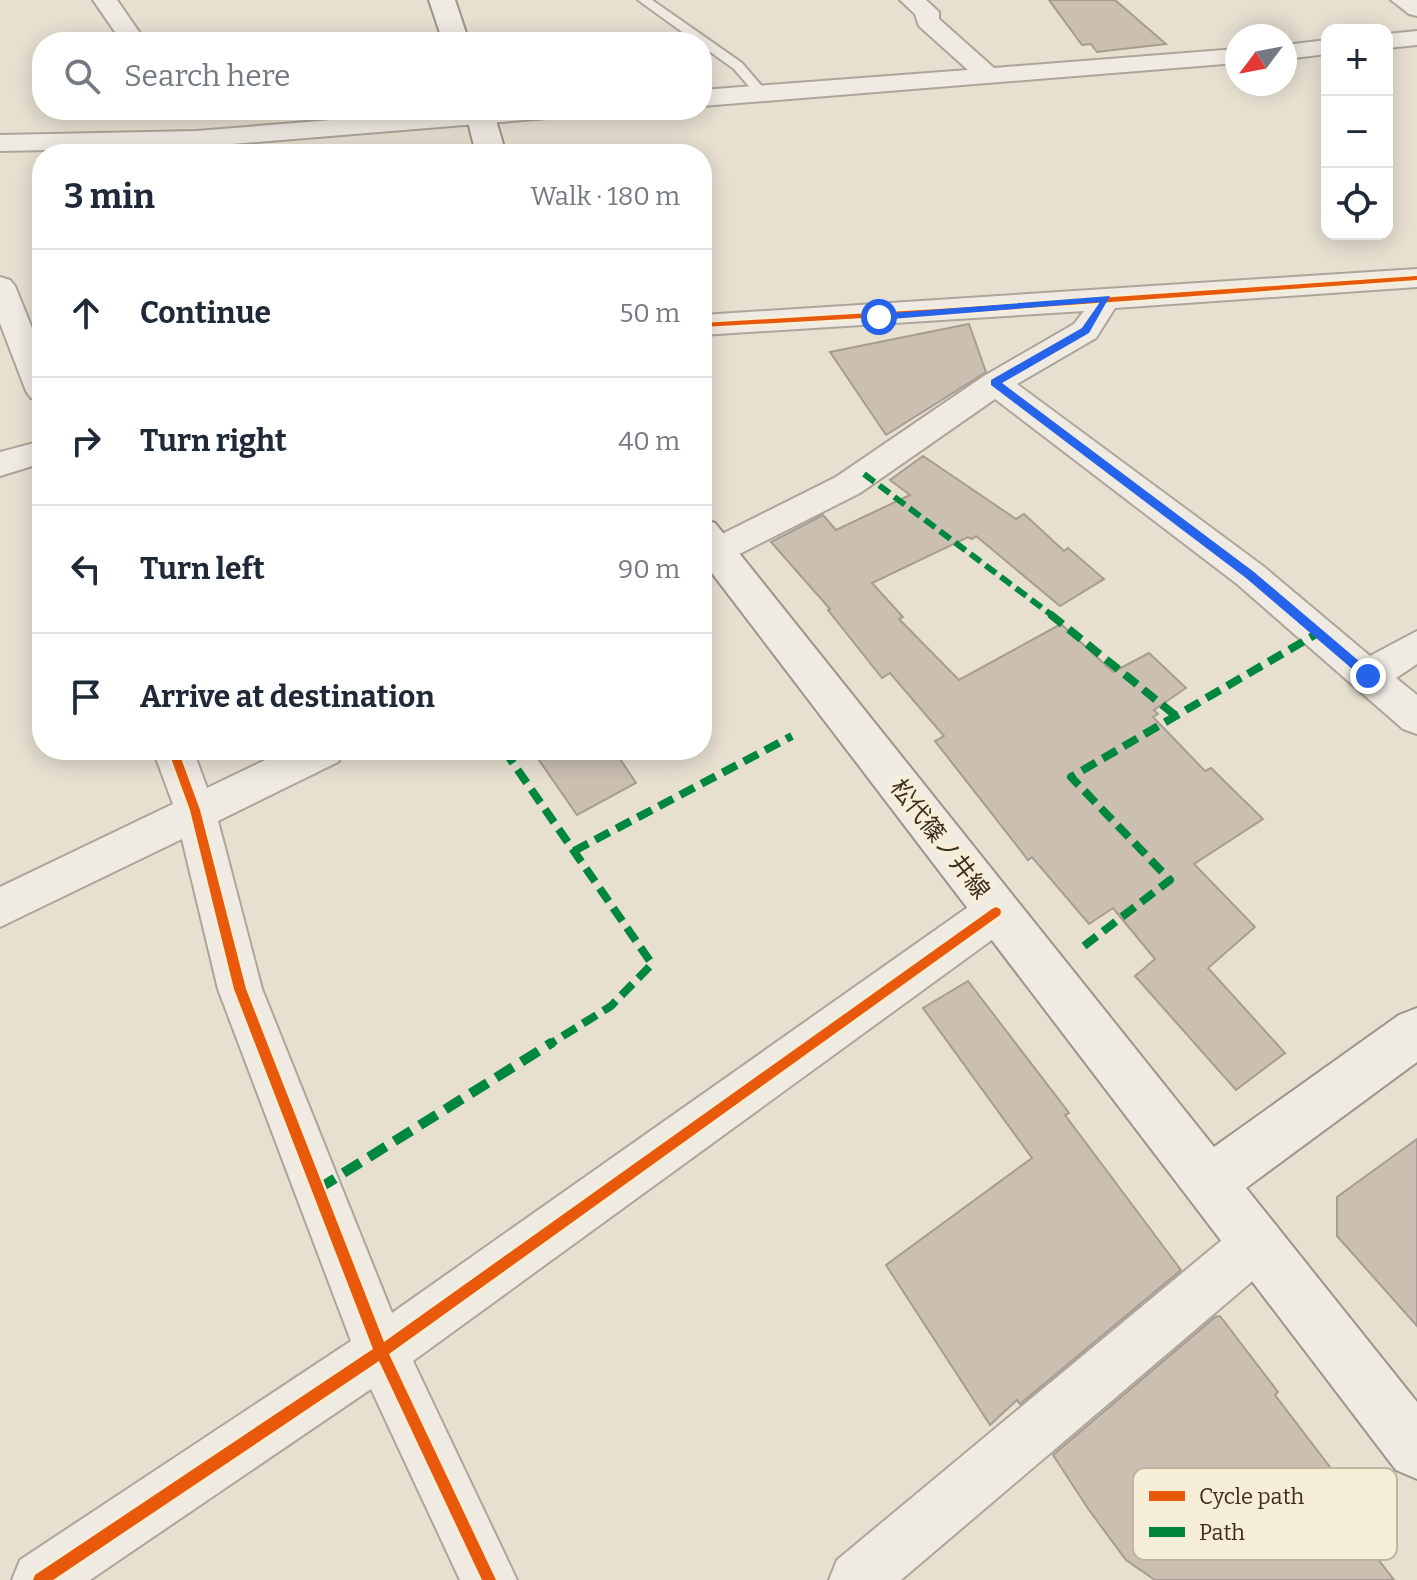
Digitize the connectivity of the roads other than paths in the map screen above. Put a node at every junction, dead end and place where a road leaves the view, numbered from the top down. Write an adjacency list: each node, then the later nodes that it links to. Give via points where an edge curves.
1 (105, 0): 7 (street)
2 (442, 0): 8 (main road)
3 (644, 0): 9 (lane)
4 (912, 0): 16 (street, via 927,12 927,21)
5 (1403, 0): 6 (street)
6 (1417, 9)
7 (127, 32)
8 (453, 32)
9 (690, 32)
10 (1417, 38): 11 (street)
11 (1393, 40)
12 (712, 48): 17 (lane, via 738,66)
13 (1321, 48): 14 (street)
14 (1297, 51)
15 (1225, 57): 16 (street)
16 (987, 74): 17 (street)
17 (762, 94): 18 (street)
18 (712, 97)
19 (185, 120): 22 (street)
20 (404, 120): 22 (street)
21 (482, 120): 25 (main road)
22 (196, 139): 23 (street); 24 (street)
23 (0, 143)
24 (205, 144)
25 (488, 144)
26 (1417, 278): 28 (street)
27 (0, 286): 30 (street)
28 (1107, 298): 29 (street); 31 (street, via 1085,331)
29 (712, 325)
30 (32, 366)
31 (995, 383): 34 (street, via 848,485); 37 (street, via 1250,575)
32 (32, 455): 33 (street)
33 (0, 464)
34 (712, 547)
35 (712, 555): 43 (main road, 松代篠ノ井線)
36 (1417, 646): 37 (street)
37 (1368, 676): 38 (street)
38 (1417, 718)
39 (177, 760): 41 (street)
40 (302, 760): 41 (street)
41 (195, 810): 42 (street); 47 (street, via 240,989)
42 (0, 908)
43 (996, 912): 45 (main road, 松代篠ノ井線); 47 (street)
44 (1417, 1032): 45 (main road)
45 (1210, 1182): 46 (main road, 松代篠ノ井線)
46 (1258, 1243): 48 (main road, 松代篠ノ井線); 51 (street)
47 (381, 1352): 49 (street); 50 (street)
48 (1417, 1449)
49 (40, 1580)
50 (489, 1580)
51 (857, 1580)

